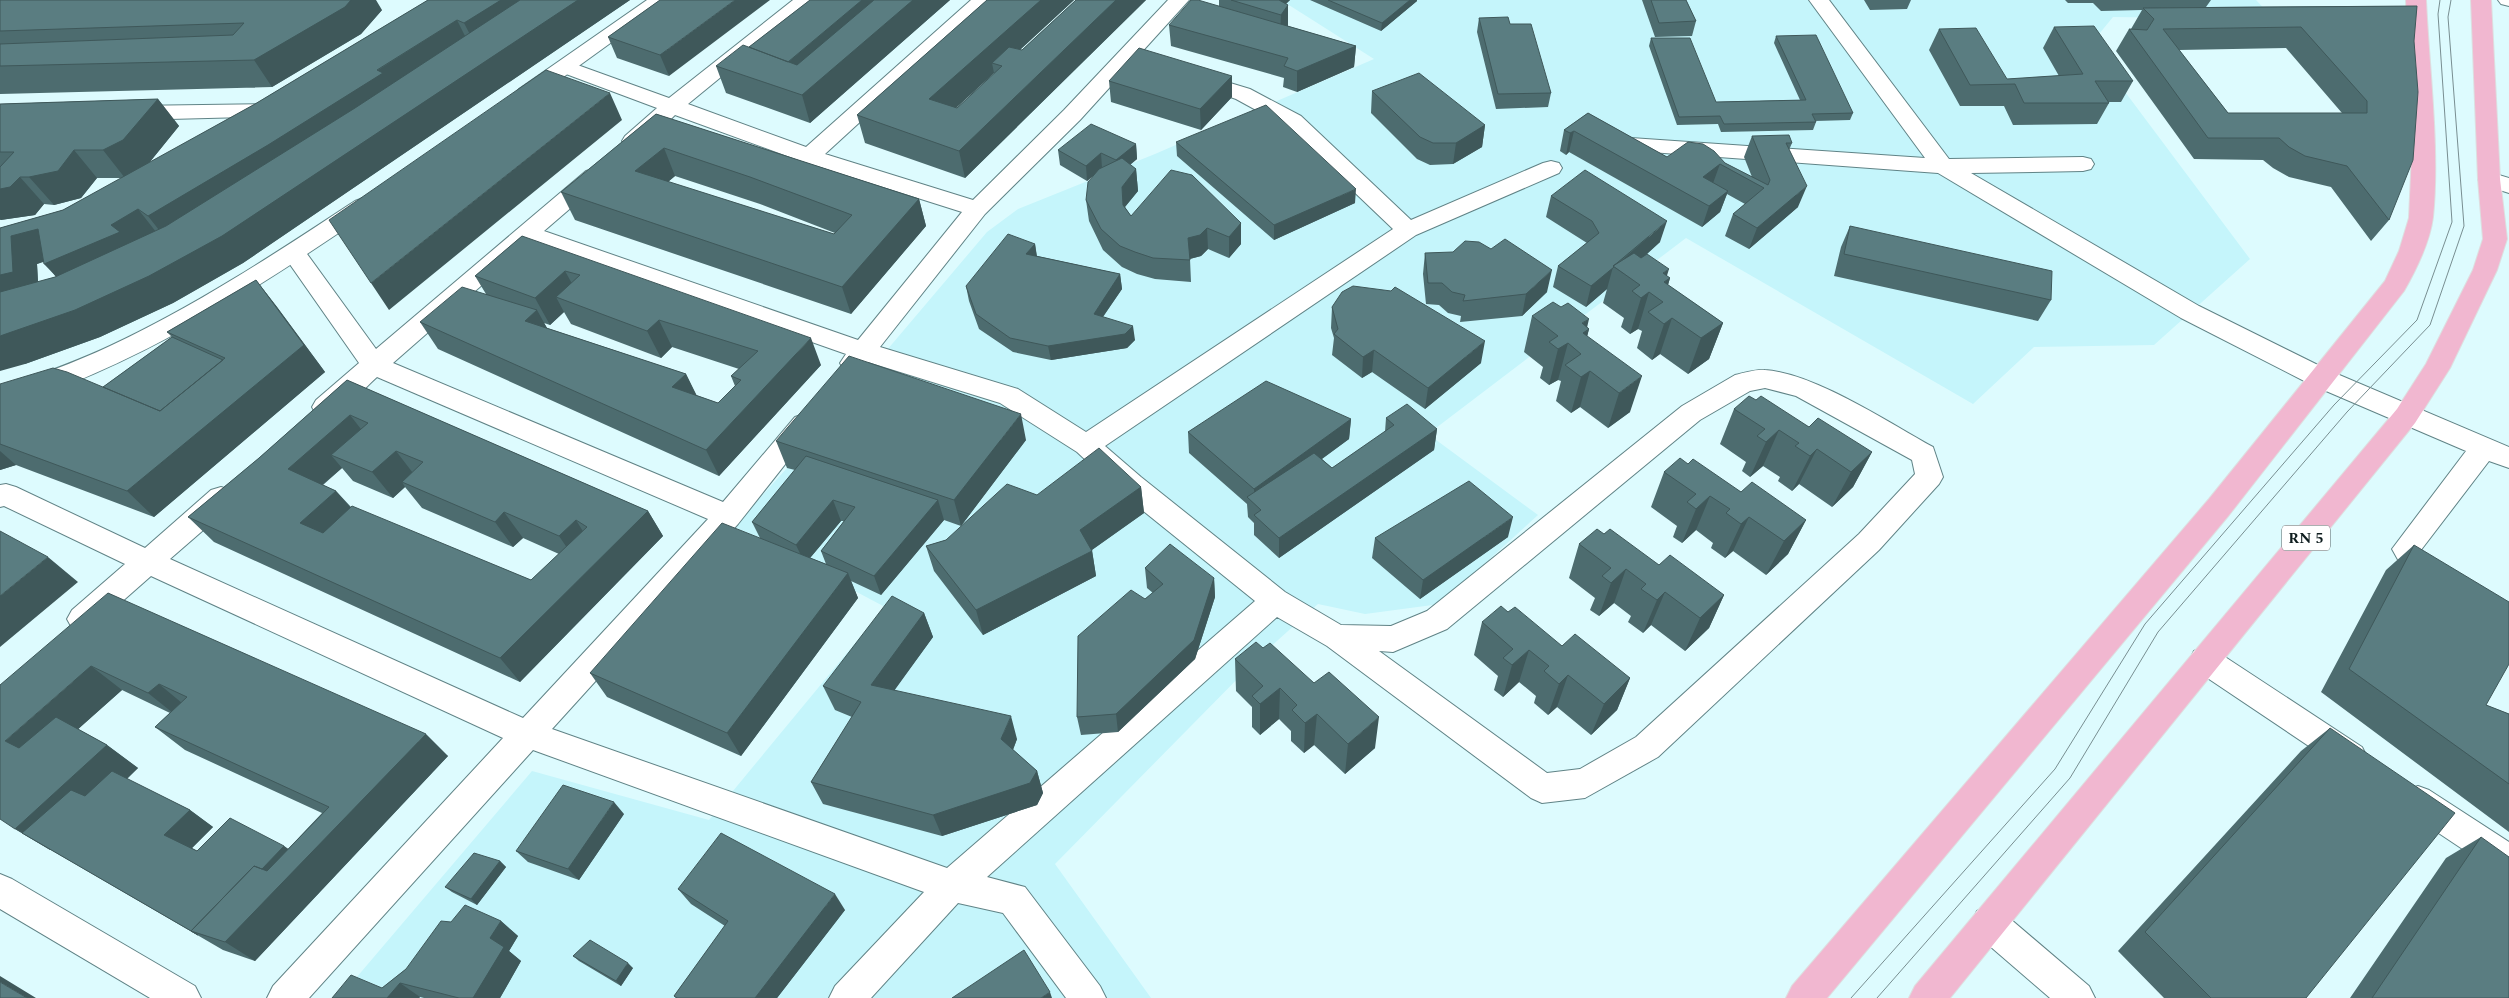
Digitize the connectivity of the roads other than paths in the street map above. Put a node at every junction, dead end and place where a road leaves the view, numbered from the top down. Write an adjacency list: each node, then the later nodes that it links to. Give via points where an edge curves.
1 (660, 0): 8 (street)
2 (805, 0): 11 (street)
3 (983, 0): 15 (street)
4 (1179, 0): 21 (street, via 1134,59)
5 (1819, 0): 17 (street)
6 (2416, 0): 27 (main road, via 2423,152 2421,218 2411,251 2395,285)
7 (2481, 0): 19 (main road, RN 5)
8 (565, 67): 10 (street); 11 (street)
9 (1179, 74): 22 (street, via 1243,94 1293,121)
10 (510, 105)
11 (671, 107): 15 (street); 23 (street)
12 (109, 113): 13 (street, via 285,106)
13 (244, 131)
14 (1631, 144): 17 (street)
15 (809, 156): 21 (street)
16 (2082, 164): 17 (street)
17 (1943, 166): 27 (street, via 2190,312)
18 (1551, 168): 22 (street)
19 (2499, 183): 31 (main road, RN 5, via 2495,239 2485,270 2437,368)
20 (382, 193): 24 (street)
21 (977, 209): 25 (street)
22 (1408, 230): 33 (street)
23 (528, 234): 25 (street); 26 (street)
24 (294, 253): 26 (street); 29 (street, via 202,310 133,346)
25 (863, 351): 28 (street); 33 (street, via 1009,396)
26 (374, 365): 32 (street); 37 (street)
27 (2321, 378): 31 (street); 53 (main road, via 2218,507)
28 (838, 381)
29 (0, 399)
30 (820, 404): 37 (street)
31 (2406, 416): 34 (street); 43 (main road, RN 5)
32 (306, 424)
33 (1086, 445): 40 (street)
34 (2496, 453): 39 (street, via 2406,548 2424,583)
35 (238, 483): 38 (street)
36 (0, 496): 38 (street, via 6,494)
37 (728, 516): 44 (street)
38 (148, 562): 41 (street); 44 (street)
39 (2450, 598)
40 (1275, 601): 42 (street); 46 (street)
41 (66, 633)
42 (1337, 636): 42 (street, via 1393,639 1437,620 1691,413 1744,382 1765,379 1803,388 1924,454 1929,477 1869,542 1647,747 1586,783 1542,788)
43 (2205, 660): 45 (street); 48 (main road, RN 5)
44 (526, 734): 46 (street); 50 (street)
45 (2509, 861)
46 (952, 886): 51 (street); 52 (street, via 1014,899)
47 (0, 890): 49 (street)
48 (1989, 923): 54 (main road, RN 5); 55 (street)
49 (183, 998)
50 (285, 998)
51 (847, 998)
52 (1088, 998)
53 (1804, 998)
54 (1927, 998)
55 (2077, 998)

